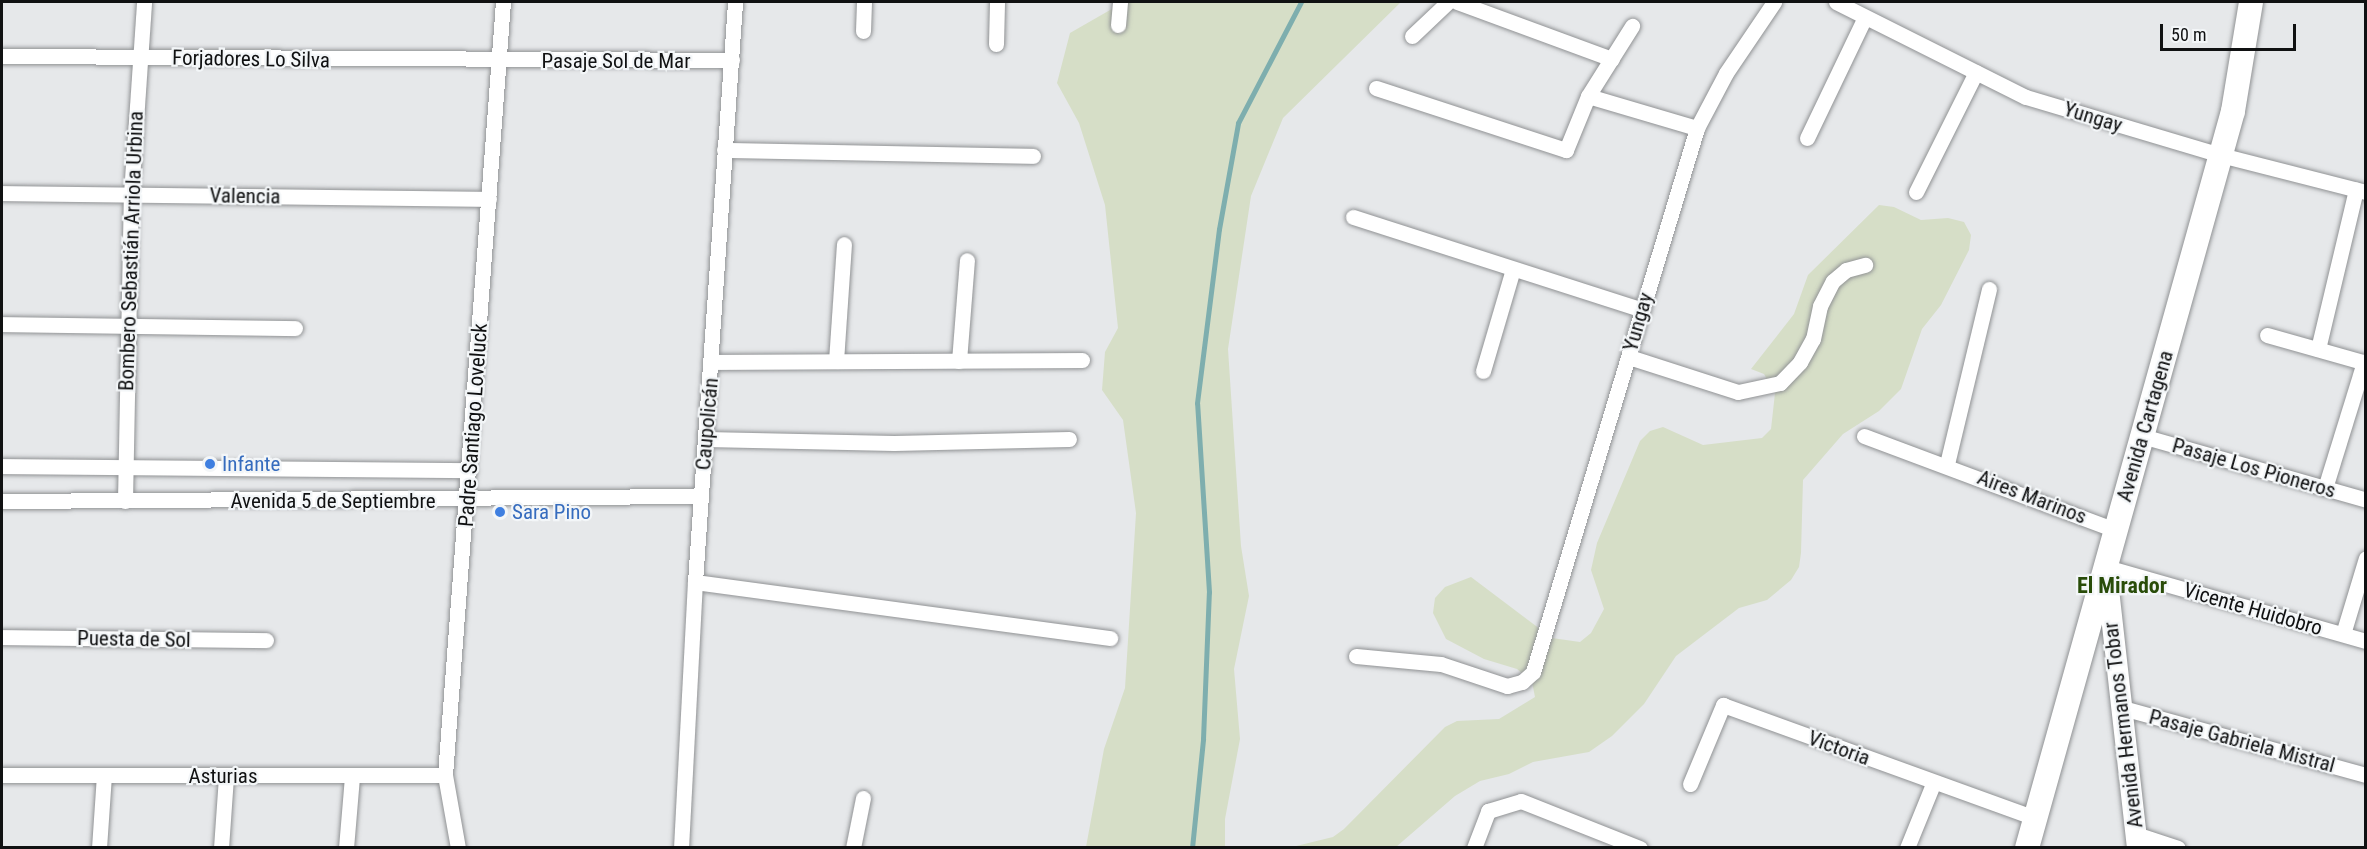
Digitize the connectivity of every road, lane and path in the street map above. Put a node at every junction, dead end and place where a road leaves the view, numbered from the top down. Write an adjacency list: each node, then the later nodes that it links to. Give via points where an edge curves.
1 (144, 2): 19 (street, Bombero Sebastián Arriola Urbina)
2 (503, 2): 22 (street, Padre Santiago Loveluck)
3 (735, 2): 21 (street, Caupolicán)
4 (864, 2): 15 (street)
5 (997, 2): 17 (street)
6 (1120, 2): 13 (street)
7 (1448, 2): 16 (street)
8 (1457, 2): 20 (street)
9 (1774, 2): 26 (street, Yungay, via 1726,73)
10 (1836, 2): 12 (street, Yungay)
11 (2251, 2): 29 (main road, Avenida Cartagena, via 2241,78)
12 (1865, 16): 23 (street, Yungay); 27 (street)
13 (1118, 26)
14 (1632, 26): 20 (street)
15 (863, 31)
16 (1412, 36)
17 (996, 44)
18 (2, 56): 19 (street, Forjadores Lo Silva)
19 (140, 58): 22 (street, Forjadores Lo Silva); 34 (street, Bombero Sebastián Arriola Urbina)
20 (1612, 59): 25 (street)
21 (732, 60): 22 (street, Pasaje Sol de Mar); 28 (street, Caupolicán)
22 (500, 62): 35 (street, Padre Santiago Loveluck)
23 (1976, 72): 29 (street, Yungay, via 2026,96); 32 (street)
24 (1376, 88): 25 (street, via 1566,150)
25 (1588, 96): 26 (street)
26 (1697, 128): 42 (street, Yungay)
27 (1808, 138)
28 (724, 150): 30 (street); 52 (street, Caupolicán)
29 (2221, 155): 31 (street, Yungay); 56 (main road, Avenida Cartagena)
30 (1033, 156)
31 (2361, 191): 47 (street)
32 (1916, 192)
33 (2, 193): 34 (street, Valencia)
34 (131, 194): 35 (street, Valencia); 44 (street, Bombero Sebastián Arriola Urbina)
35 (489, 199): 62 (street, Padre Santiago Loveluck)
36 (1353, 217): 40 (street)
37 (844, 244): 50 (street)
38 (967, 260): 51 (street)
39 (1865, 265): 48 (street, via 1846,270 1833,281 1820,306 1813,339 1800,362 1780,383 1738,392)
40 (1513, 269): 42 (street); 54 (street)
41 (1989, 288): 59 (street)
42 (1642, 310): 48 (street, Yungay)
43 (2, 324): 44 (street)
44 (128, 326): 45 (street); 61 (street, Bombero Sebastián Arriola Urbina)
45 (295, 328)
46 (2267, 335): 47 (street)
47 (2318, 349): 53 (street)
48 (1629, 357): 78 (street, Yungay, via 1538,658 1528,678 1507,686 1441,664)
49 (1082, 360): 51 (street)
50 (836, 361): 51 (street); 52 (street)
51 (959, 361)
52 (712, 362): 57 (street, Caupolicán)
53 (2365, 362): 63 (street)
54 (1483, 371)
55 (1864, 436): 59 (street, Aires Marinos)
56 (2142, 436): 63 (street, Pasaje Los Pioneros); 69 (main road, Avenida Cartagena)
57 (705, 439): 58 (street, via 894,443); 64 (street, Caupolicán)
58 (1069, 439)
59 (1947, 464): 69 (street, Aires Marinos)
60 (2, 466): 61 (street, Avenida 5 de Septiembre)
61 (124, 467): 62 (street, Avenida 5 de Septiembre); 67 (street, Bombero Sebastián Arriola Urbina)
62 (470, 470): 68 (street, Padre Santiago Loveluck)
63 (2325, 488): 65 (street, Pasaje Los Pioneros)
64 (701, 496): 68 (street, Avenida 5 de Septiembre); 72 (street, Caupolicán)
65 (2366, 500)
66 (2, 501): 67 (street, Avenida 5 de Septiembre)
67 (125, 501): 68 (street, Avenida 5 de Septiembre)
68 (467, 501): 82 (street, Padre Santiago Loveluck)
69 (2116, 530): 71 (main road, Avenida Cartagena)
70 (2366, 558): 73 (street)
71 (2106, 567): 73 (street, Vicente Huidobro); 79 (street, Avenida Hermanos Tobar); 89 (main road, Avenida Cartagena)
72 (695, 582): 75 (street); 95 (street, Caupolicán)
73 (2343, 634): 77 (street, Vicente Huidobro)
74 (2, 637): 76 (street, Puesta de Sol)
75 (1110, 638)
76 (266, 640)
77 (2366, 640)
78 (1356, 656)
79 (2119, 707): 83 (street, Pasaje Gabriela Mistral); 90 (street, Avenida Hermanos Tobar)
80 (2, 775): 81 (street, Asturias)
81 (104, 775): 84 (street, Asturias); 91 (street)
82 (445, 775): 85 (street, Asturias); 94 (street, Padre Santiago Loveluck)
83 (2366, 775)
84 (226, 776): 85 (street, Asturias); 92 (street)
85 (352, 776): 93 (street)
86 (1690, 784): 87 (street, Victoria, via 1723,705)
87 (1933, 784): 89 (street, Victoria); 99 (street)
88 (863, 798): 96 (street)
89 (2035, 818): 100 (main road, Avenida Cartagena)
90 (2137, 841): 101 (street)
91 (99, 848)
92 (221, 848)
93 (346, 848)
94 (458, 848)
95 (681, 848)
96 (853, 848)
97 (1474, 848): 98 (street, via 1488,811 1521,801)
98 (1640, 848)
99 (1906, 848)
100 (2027, 848)
101 (2178, 848)

